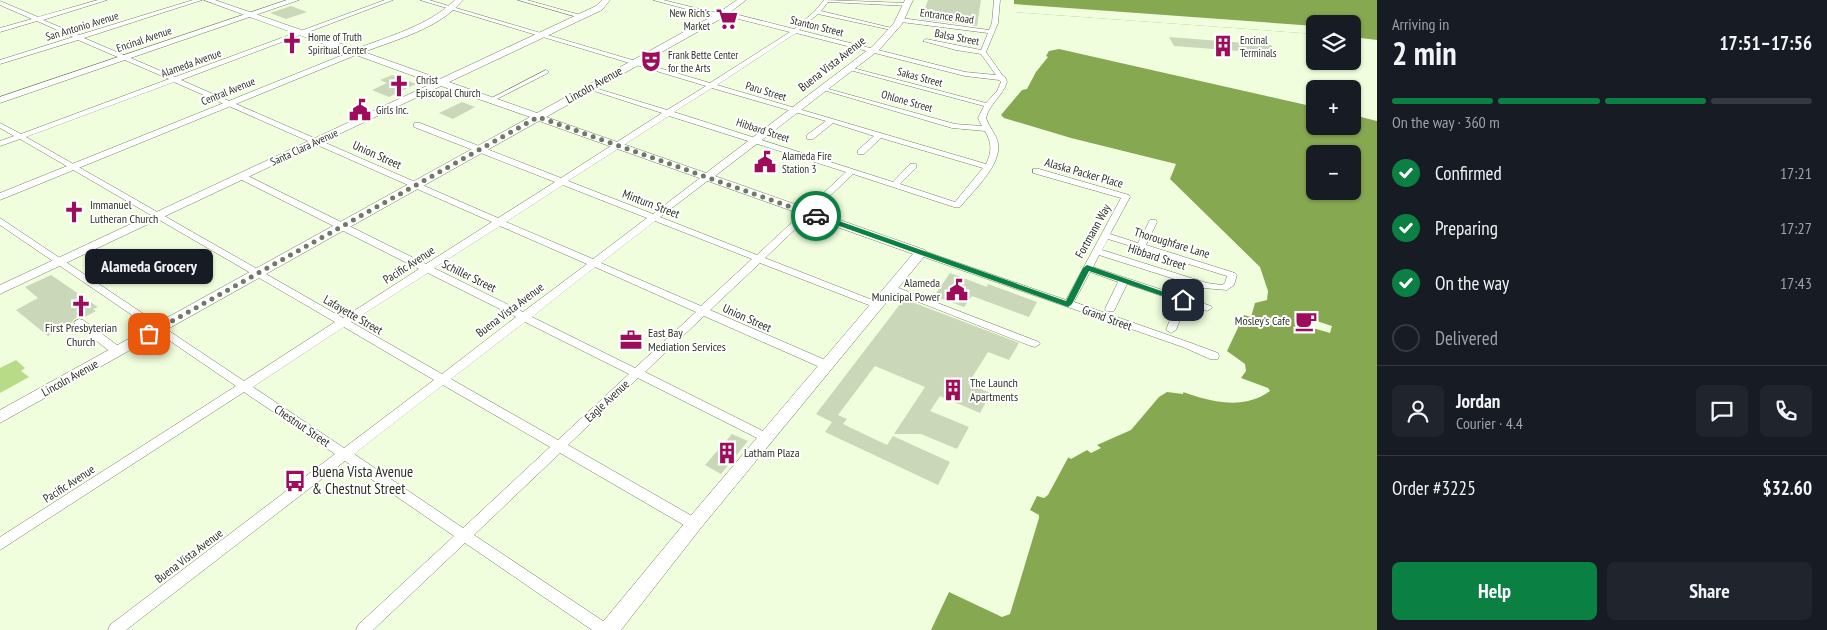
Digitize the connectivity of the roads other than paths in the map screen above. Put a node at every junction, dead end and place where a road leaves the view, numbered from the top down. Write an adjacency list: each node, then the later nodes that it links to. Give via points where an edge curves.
1 (9, 0): 16 (street)
2 (104, 0): 22 (street)
3 (199, 0): 30 (street, San Antonio Avenue)
4 (208, 0): 19 (street, Grand Street)
5 (295, 0): 19 (main road, Encinal Avenue)
6 (390, 0): 28 (street, Alameda Avenue)
7 (423, 0): 17 (street, Paru Street)
8 (459, 0): 17 (street, Central Avenue)
9 (521, 0): 21 (street)
10 (606, 0): 21 (street, Santa Clara Avenue, via 599,8)
11 (656, 0): 20 (street, Stanton Street)
12 (742, 0): 20 (street, Lincoln Avenue)
13 (827, 0): 15 (street); 18 (street, Pacific Avenue)
14 (997, 0): 27 (street, via 995,23)
15 (909, 2): 23 (street, Buena Vista Avenue)
16 (0, 3): 22 (street, Union Street)
17 (451, 8): 29 (street, Paru Street); 33 (street, Central Avenue, via 439,18)
18 (817, 12): 25 (street); 26 (street, Pacific Avenue)
19 (251, 15): 28 (street, Grand Street); 35 (main road, Encinal Avenue)
20 (721, 15): 26 (street, Stanton Street); 37 (street, Lincoln Avenue)
21 (581, 16): 29 (street, Santa Clara Avenue)
22 (37, 20): 24 (street); 30 (street, Union Street)
23 (901, 20): 25 (street, Buena Vista Avenue); 27 (street, Entrance Road)
24 (0, 30)
25 (894, 30): 32 (street, Buena Vista Avenue)
26 (795, 31): 32 (street, Stanton Street); 43 (street, Pacific Avenue)
27 (990, 32): 34 (street)
28 (301, 33): 33 (street, Grand Street); 41 (street, Alameda Avenue)
29 (541, 35): 37 (street, Paru Street); 42 (street, Santa Clara Avenue)
30 (79, 38): 35 (street, Union Street); 36 (street, San Antonio Avenue)
31 (926, 41): 34 (street, Balsa Street)
32 (873, 51): 38 (street, Buena Vista Avenue); 40 (street, Stanton Street, via 975,76)
33 (356, 52): 42 (street, Grand Street); 48 (street, Central Avenue)
34 (983, 52): 40 (street)
35 (124, 58): 41 (street, Union Street); 46 (main road, Encinal Avenue)
36 (0, 62)
37 (635, 63): 43 (street, Paru Street); 44 (street, Lincoln Avenue)
38 (849, 69): 45 (street, Buena Vista Avenue); 49 (street, Sakas Street)
39 (546, 72): 47 (street)
40 (1003, 78): 49 (street, via 1004,87)
41 (175, 80): 48 (street, Union Street); 58 (street, Alameda Avenue)
42 (441, 83): 47 (street, Grand Street); 61 (street, Santa Clara Avenue)
43 (710, 85): 50 (street, Paru Street); 51 (street, Pacific Avenue)
44 (590, 88): 51 (street, Hibbard Street); 52 (street, Lincoln Avenue)
45 (823, 89): 50 (street, Buena Vista Avenue); 56 (street, Ohlone Street, via 955,126)
46 (0, 100)
47 (490, 100): 52 (street, Grand Street)
48 (229, 104): 61 (street, Union Street); 68 (street, Central Avenue)
49 (987, 105): 56 (street, via 982,118)
50 (795, 110): 53 (street, Paru Street); 60 (street, Buena Vista Avenue)
51 (668, 113): 60 (street, Hibbard Street); 63 (street, Pacific Avenue)
52 (538, 117): 63 (street, Grand Street); 64 (street, Lincoln Avenue)
53 (831, 121): 57 (street, Paru Street); 59 (street)
54 (0, 125): 58 (street, Lafayette Street)
55 (417, 125): 64 (street, Minturn Street)
56 (986, 129): 67 (street, via 995,146 993,160)
57 (879, 135): 65 (street); 67 (street, Paru Street)
58 (20, 137): 62 (street, Alameda Avenue); 68 (street, Lafayette Street)
59 (810, 137)
60 (754, 141): 70 (street, Hibbard Street); 72 (street, Buena Vista Avenue)
61 (316, 142): 71 (street, Santa Clara Avenue); 75 (street, Union Street)
62 (0, 144)
63 (618, 145): 72 (street, Grand Street); 73 (street, Pacific Avenue)
64 (479, 150): 73 (street, Minturn Street); 75 (street, Lincoln Avenue)
65 (861, 152)
66 (913, 166): 74 (street)
67 (988, 167): 74 (street, Hibbard Street, via 957,204)
68 (73, 168): 76 (street, Central Avenue); 79 (street, Lafayette Street)
69 (1036, 171): 77 (street, Alaska Packer Place)
70 (851, 172): 74 (street, Hibbard Street); 78 (street, Eagle Avenue)
71 (241, 176): 79 (street, Santa Clara Avenue); 84 (street, Schiller Street)
72 (707, 177): 78 (street, Grand Street); 80 (street, Buena Vista Avenue)
73 (561, 182): 80 (street, Minturn Street); 83 (street, Pacific Avenue)
74 (895, 185)
75 (415, 186): 83 (street, Union Street); 84 (street, Lincoln Avenue)
76 (0, 197)
77 (1126, 197): 85 (street, Fortmann Way)
78 (808, 212): 88 (street, Grand Street); 89 (street, Eagle Avenue)
79 (157, 216): 90 (street, Santa Clara Avenue); 94 (street, Lafayette Street)
80 (653, 218): 89 (street, Minturn Street); 91 (street, Buena Vista Avenue)
81 (0, 221): 90 (street, Chestnut Street)
82 (1153, 222): 86 (street)
83 (498, 223): 91 (street, Union Street); 93 (street, Pacific Avenue)
84 (342, 226): 93 (street, Schiller Street); 94 (street, Lincoln Avenue)
85 (1105, 235): 86 (street, Thoroughfare Lane); 87 (street, Fortmann Way)
86 (1141, 246): 95 (street, Thoroughfare Lane)
87 (1096, 251): 92 (street, Fortmann Way); 95 (street, Hibbard Street, via 1218,289 1229,285)
88 (921, 252): 97 (street); 100 (street, Grand Street)
89 (758, 259): 101 (street, Minturn Street); 104 (street, Eagle Avenue)
90 (60, 262): 98 (street, Santa Clara Avenue); 108 (street, Chestnut Street)
91 (593, 264): 104 (street, Union Street); 105 (street, Buena Vista Avenue)
92 (1087, 268): 96 (street); 100 (street, Fortmann Way)
93 (426, 269): 105 (street, Schiller Street); 107 (street, Pacific Avenue)
94 (257, 274): 107 (street, Lafayette Street); 108 (street, Lincoln Avenue)
95 (1232, 275)
96 (1124, 280): 99 (street); 102 (street)
97 (891, 288): 101 (street); 110 (street)
98 (0, 290)
99 (1183, 300): 103 (street); 109 (street)
100 (1068, 304): 112 (street, Grand Street)
101 (877, 305): 113 (street)
102 (1110, 308)
103 (1207, 308)
104 (702, 312): 113 (street, Union Street); 114 (street, Eagle Avenue)
105 (524, 317): 114 (street, Schiller Street); 115 (street, Buena Vista Avenue)
106 (79, 322): 111 (street)
107 (342, 323): 115 (street, Lafayette Street); 116 (street, Pacific Avenue)
108 (159, 328): 111 (street, Lincoln Avenue); 116 (street, Chestnut Street)
109 (1172, 330)
110 (1035, 344)
111 (117, 351): 117 (street, Lincoln Avenue)
112 (1214, 356)
113 (826, 365): 118 (street)
114 (636, 373): 118 (street, Schiller Street); 119 (street, Eagle Avenue)
115 (442, 380): 119 (street, Lafayette Street); 120 (street, Buena Vista Avenue)
116 (244, 386): 120 (street, Chestnut Street); 123 (street, Pacific Avenue)
117 (0, 417)
118 (767, 438): 121 (street)
119 (558, 446): 121 (street, Lafayette Street); 122 (street, Eagle Avenue)
120 (344, 455): 122 (street, Chestnut Street); 124 (street, Buena Vista Avenue)
121 (694, 524): 127 (street)
122 (463, 536): 125 (street, Eagle Avenue); 126 (street, Chestnut Street)
123 (0, 544)
124 (122, 628)
125 (363, 630)
126 (604, 630)
127 (609, 630)

